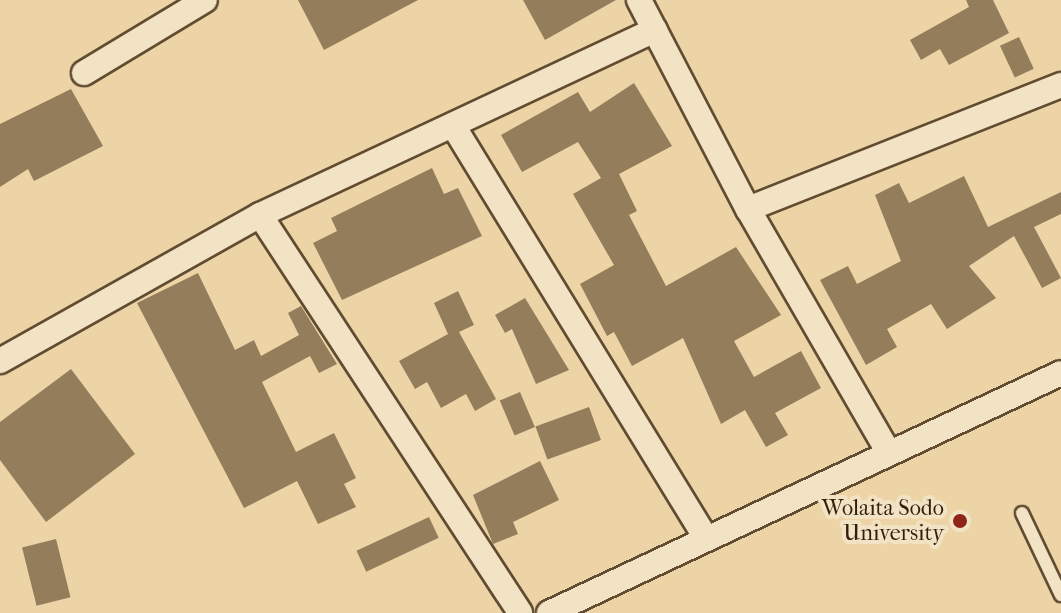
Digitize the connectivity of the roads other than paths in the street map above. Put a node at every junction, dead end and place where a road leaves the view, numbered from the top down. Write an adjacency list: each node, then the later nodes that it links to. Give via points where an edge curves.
1 (205, 0): 4 (street)
2 (639, 0): 3 (street)
3 (655, 30): 6 (street); 7 (street)
4 (84, 73)
5 (1061, 85): 7 (street)
6 (454, 127): 8 (street); 13 (street)
7 (748, 209): 11 (street)
8 (260, 215): 9 (street); 15 (street)
9 (0, 361)
10 (1061, 373): 11 (street)
11 (889, 453): 13 (street)
12 (1022, 513): 14 (lane)
13 (706, 539): 16 (street)
14 (1061, 595)
15 (520, 613)
16 (549, 613)

